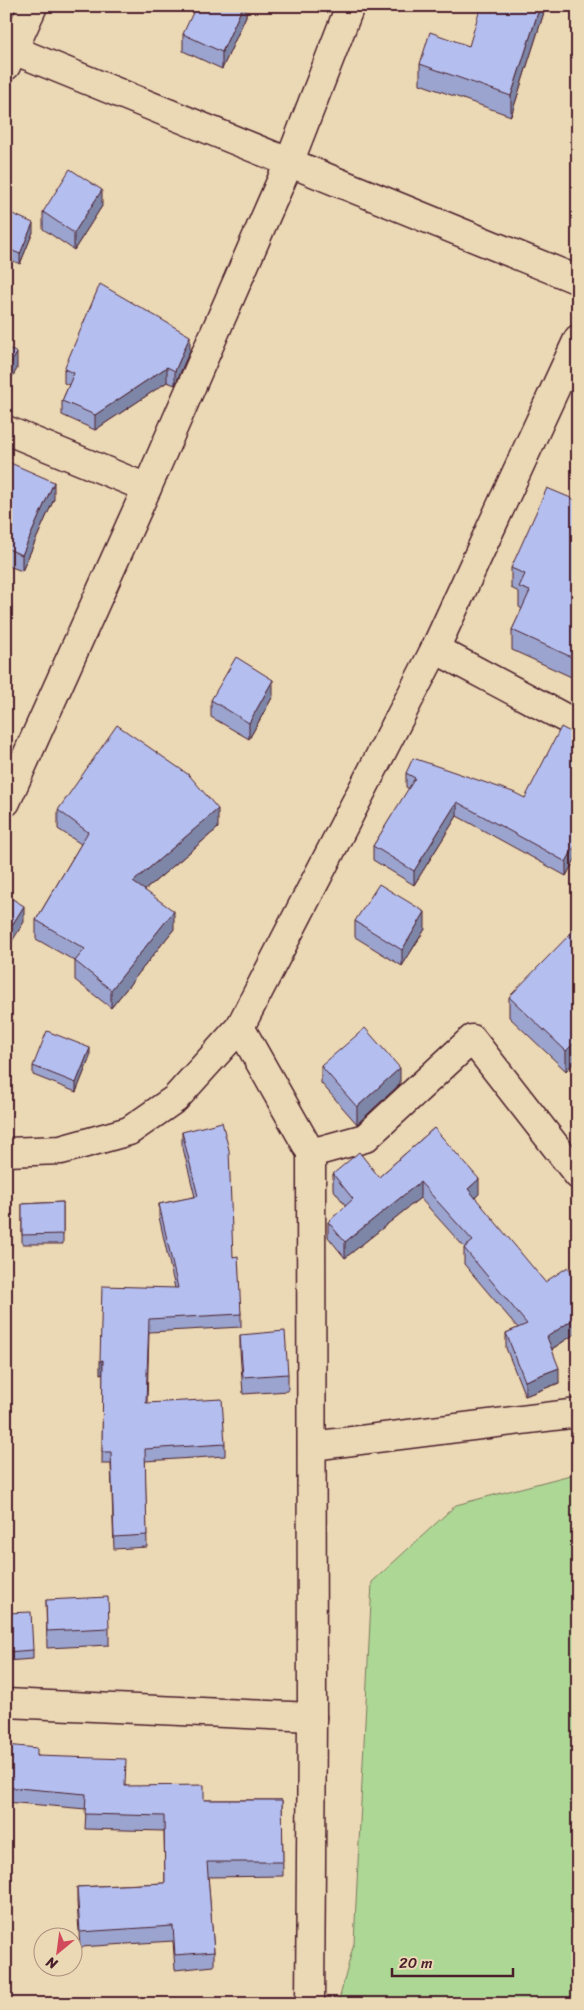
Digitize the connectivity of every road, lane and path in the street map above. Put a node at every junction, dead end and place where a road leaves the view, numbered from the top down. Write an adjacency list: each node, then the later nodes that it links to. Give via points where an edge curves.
1 (33, 6): 3 (street)
2 (350, 6): 4 (street)
3 (9, 54): 4 (street)
4 (289, 163): 5 (street); 8 (street)
5 (578, 280)
6 (578, 339): 9 (street)
7 (6, 430): 8 (street)
8 (147, 488): 11 (street)
9 (434, 650): 10 (street); 12 (street)
10 (578, 725)
11 (6, 802)
12 (240, 1028): 13 (street, via 175,1099 129,1132 60,1150); 14 (street)
13 (6, 1152)
14 (311, 1153): 15 (street, via 365,1138 472,1039); 17 (street)
15 (578, 1174)
16 (578, 1413): 17 (street)
17 (312, 1446): 19 (street)
18 (6, 1702): 19 (street)
19 (312, 1717): 20 (street)
20 (310, 2004)

